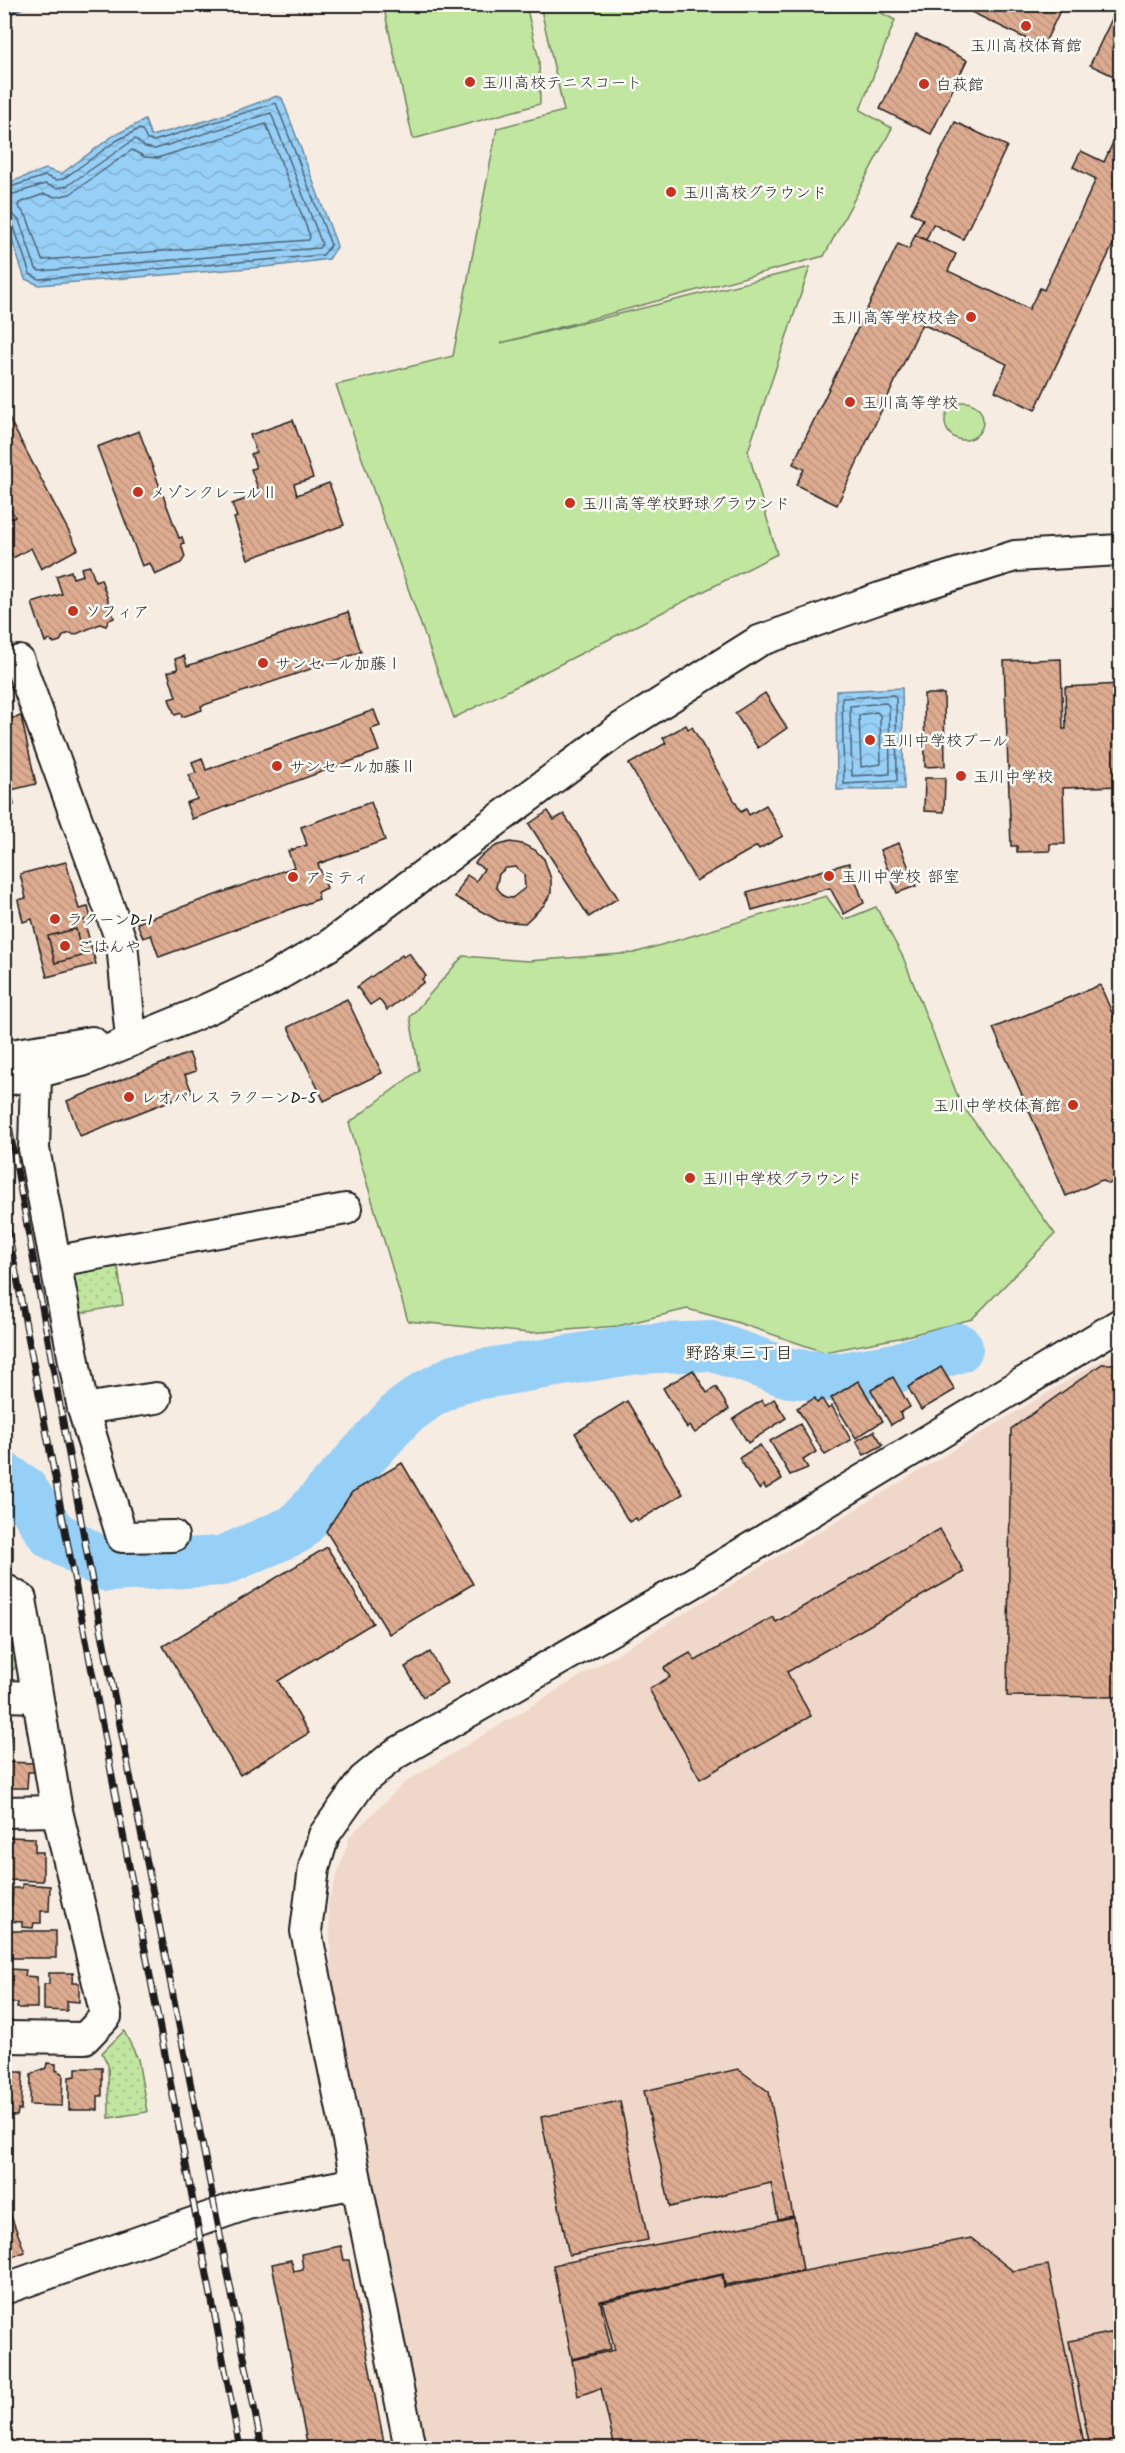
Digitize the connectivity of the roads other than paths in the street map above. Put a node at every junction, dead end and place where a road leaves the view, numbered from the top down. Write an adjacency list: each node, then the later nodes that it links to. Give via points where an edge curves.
1 (1120, 550): 3 (street, via 1015,556 759,641 621,728 328,946 266,982)
2 (19, 660): 3 (street, via 122,943)
3 (131, 1039): 4 (street, via 77,1043); 5 (street, via 82,1061)
4 (4, 1056)
5 (36, 1074): 6 (street); 8 (street, via 34,1149)
6 (4, 1081)
7 (346, 1209): 8 (street)
8 (57, 1261): 11 (street)
9 (1120, 1324): 19 (street, via 693,1583 395,1754 363,1780 324,1835 314,1868 306,1931)
10 (156, 1398): 11 (street)
11 (83, 1409): 12 (street, via 122,1537)
12 (174, 1536)
13 (4, 1589): 15 (street, via 21,1599)
14 (4, 1696): 15 (street)
15 (37, 1697): 16 (street)
16 (57, 1811): 17 (street); 18 (street, via 106,2016 86,2038)
17 (4, 1812)
18 (4, 2037)
19 (356, 2183): 20 (street, via 247,2204); 21 (street)
20 (4, 2289)
21 (410, 2448)

